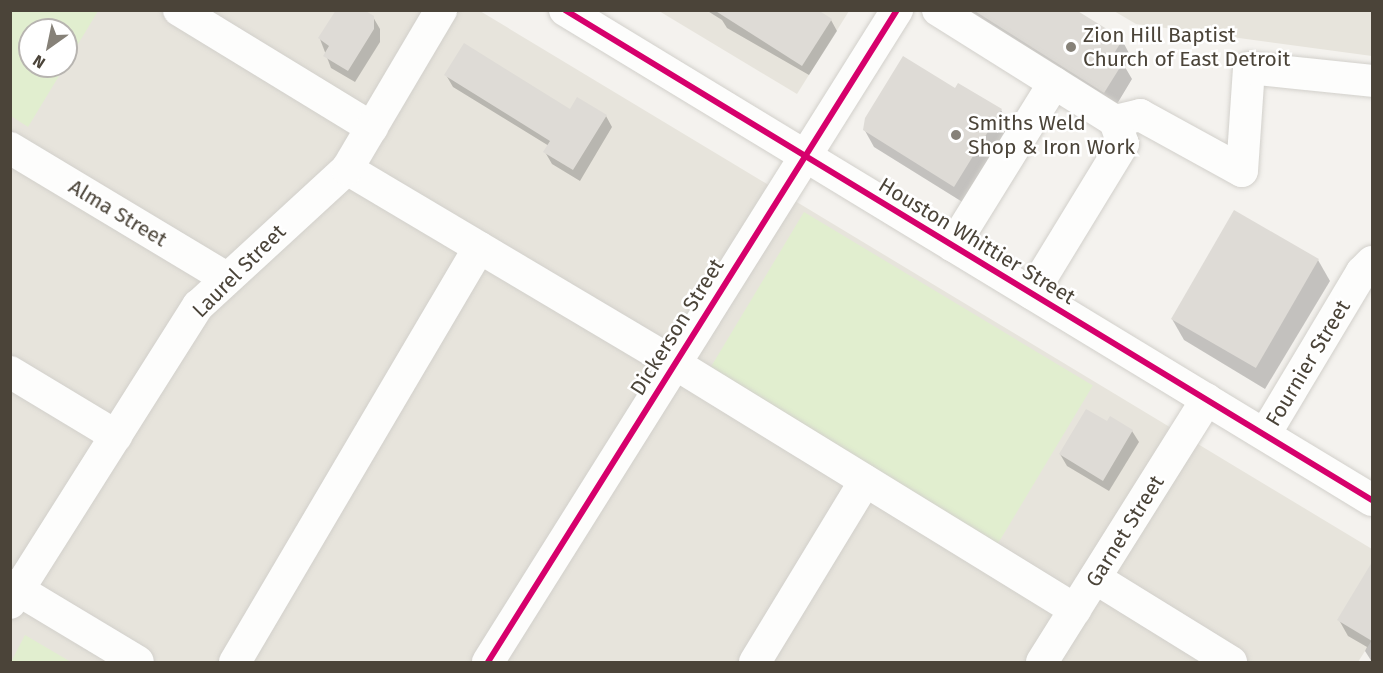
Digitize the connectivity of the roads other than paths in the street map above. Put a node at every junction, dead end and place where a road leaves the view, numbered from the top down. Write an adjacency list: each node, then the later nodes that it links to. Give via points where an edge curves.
1 (179, 10): 9 (street)
2 (441, 10): 9 (street, Laurel Street)
3 (565, 10): 11 (street, Houston Whittier Street)
4 (897, 10): 11 (street, Dickerson Street)
5 (938, 10): 7 (street)
6 (1372, 81): 8 (street, via 1249,68 1242,171 1140,115)
7 (1054, 83): 8 (street); 13 (street)
8 (1115, 121): 17 (street, via 1123,144)
9 (372, 128): 12 (street, Laurel Street)
10 (10, 148): 16 (street, Alma Street)
11 (804, 155): 13 (street, Houston Whittier Street); 18 (street, Dickerson Street)
12 (347, 170): 14 (street); 16 (street, Laurel Street)
13 (953, 246): 17 (street, Houston Whittier Street)
14 (479, 248): 18 (street); 29 (street)
15 (1372, 262): 21 (street, Fournier Street, via 1362,272)
16 (226, 278): 22 (street, Laurel Street, via 198,306)
17 (1032, 293): 20 (street, Houston Whittier Street)
18 (674, 363): 23 (street); 30 (street, Dickerson Street)
19 (10, 372): 22 (street)
20 (1207, 399): 21 (street, Houston Whittier Street); 25 (street, Garnet Street)
21 (1265, 434): 24 (street, Houston Whittier Street)
22 (116, 436): 26 (street, Laurel Street)
23 (865, 481): 27 (street); 31 (street)
24 (1372, 500)
25 (1095, 578): 27 (street, Garnet Street); 33 (street)
26 (13, 593): 28 (street)
27 (1075, 610): 32 (street, Garnet Street)
28 (138, 663)
29 (236, 663)
30 (488, 663)
31 (755, 663)
32 (1042, 663)
33 (1231, 663)

